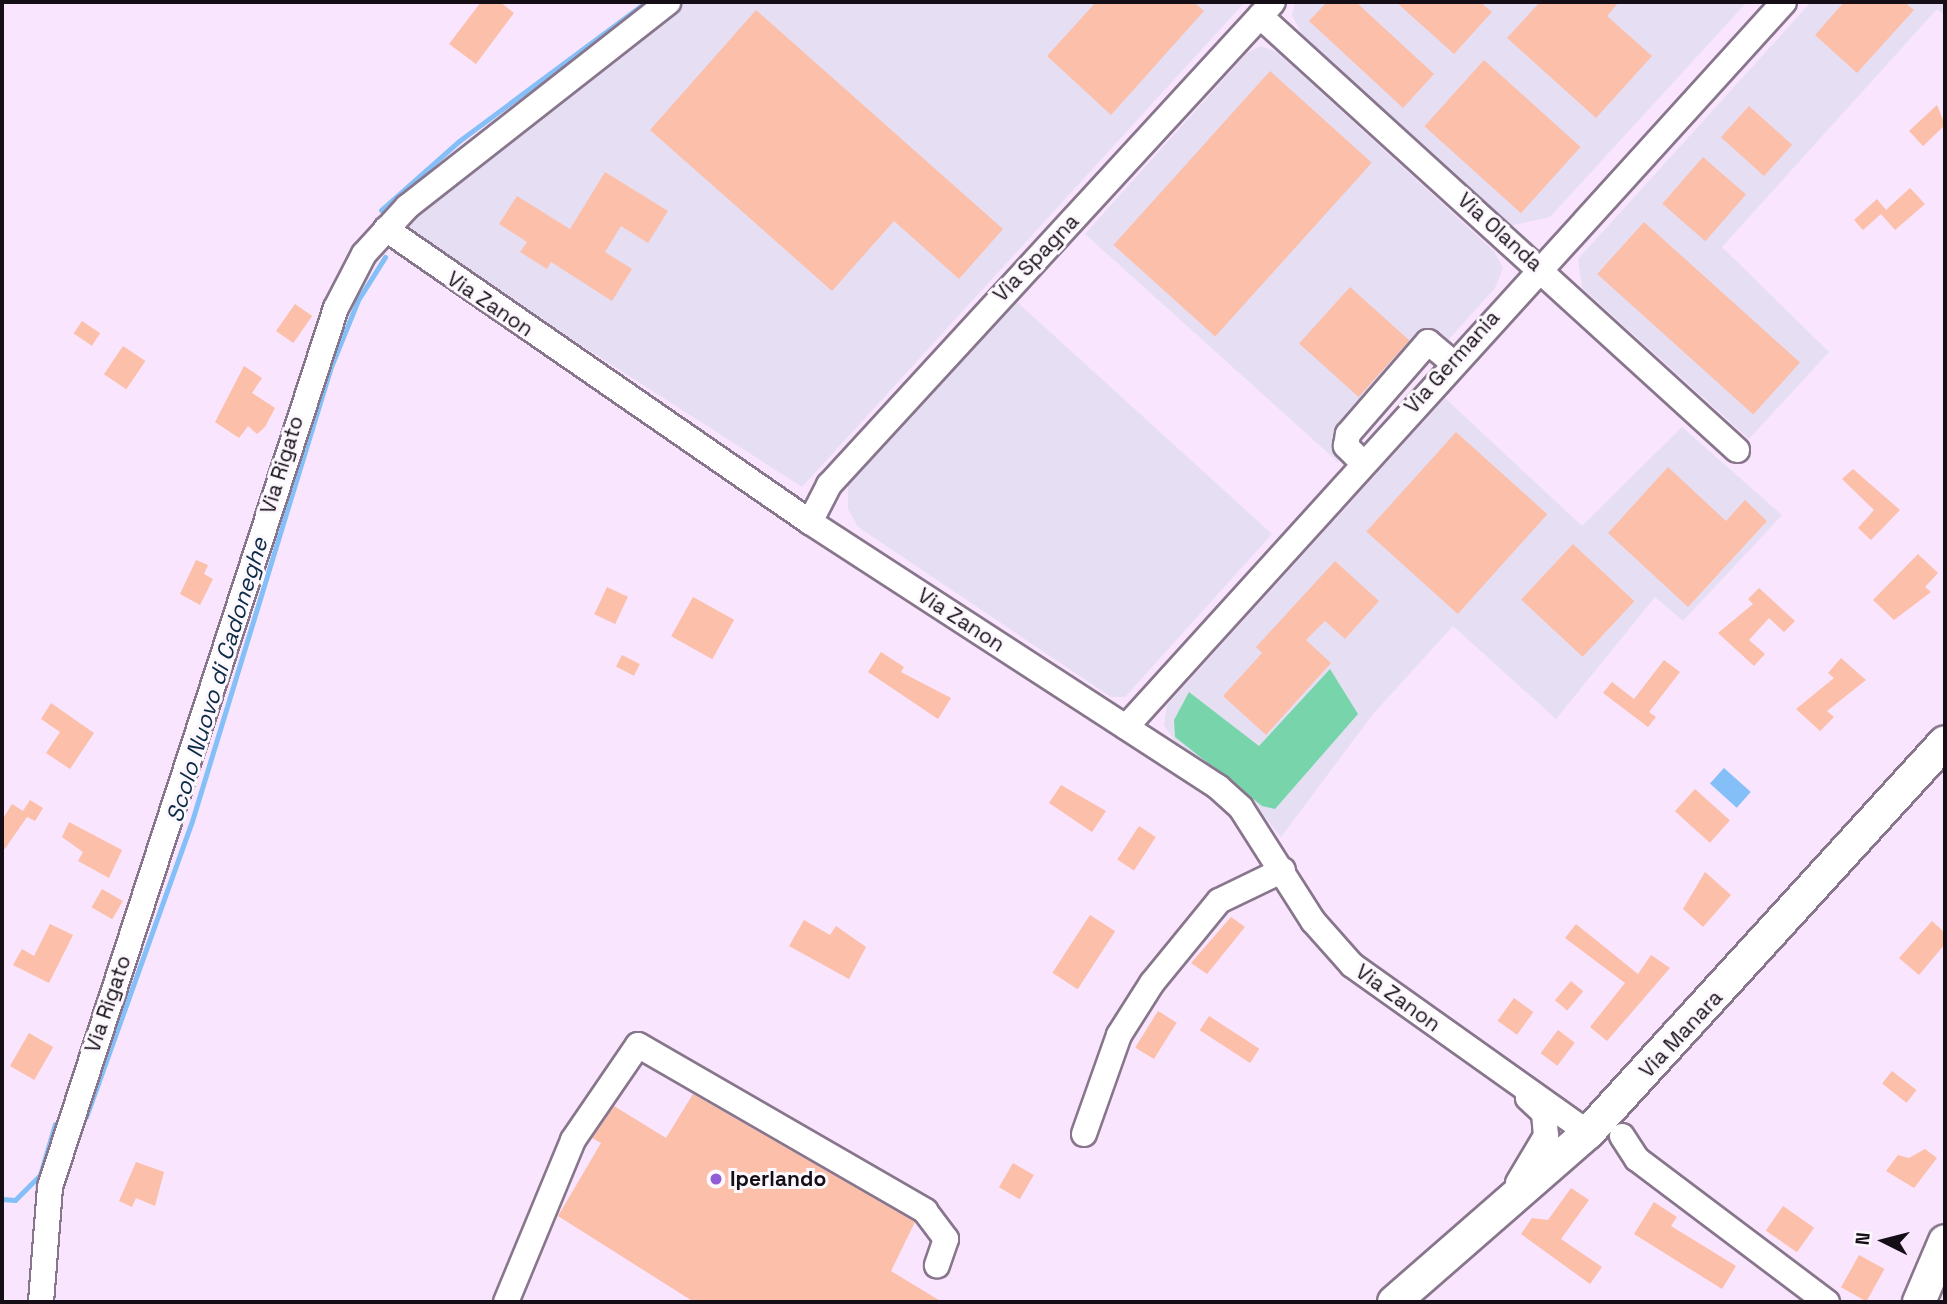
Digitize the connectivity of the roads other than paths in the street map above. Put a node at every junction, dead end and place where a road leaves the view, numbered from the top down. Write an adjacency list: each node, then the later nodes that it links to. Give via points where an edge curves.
1 (668, 2): 4 (street, Via Rigato, via 430,187)
2 (1784, 2): 5 (street, Via Germania)
3 (1266, 9): 5 (street, Via Olanda); 7 (street, Via Spagna, via 829,485)
4 (386, 229): 7 (street, Via Zanon); 18 (street, Via Rigato, via 349,283 304,390 50,1187)
5 (1538, 267): 6 (street, Via Olanda); 8 (street, Via Germania)
6 (1737, 450)
7 (810, 522): 8 (street, Via Zanon)
8 (1126, 727): 10 (street, Via Zanon, via 1241,808)
9 (1945, 743): 12 (main road, Via Manara)
10 (1283, 870): 11 (street, Via Zanon, via 1313,921 1352,965); 13 (street, via 1219,901 1152,983 1119,1035)
11 (1486, 1060): 12 (street, Via Zanon); 15 (street, Via Zanon, via 1544,1113 1545,1125 1541,1150)
12 (1588, 1133): 15 (main road, Via Manara)
13 (1084, 1134)
14 (1622, 1136): 21 (street, via 1637,1159)
15 (1492, 1222): 20 (main road, Via Manara)
16 (1945, 1241): 22 (main road)
17 (937, 1265): 19 (street, via 946,1240 925,1211 638,1045 573,1140)
18 (41, 1302)
19 (506, 1302)
20 (1394, 1302)
21 (1827, 1302)
22 (1919, 1302)

